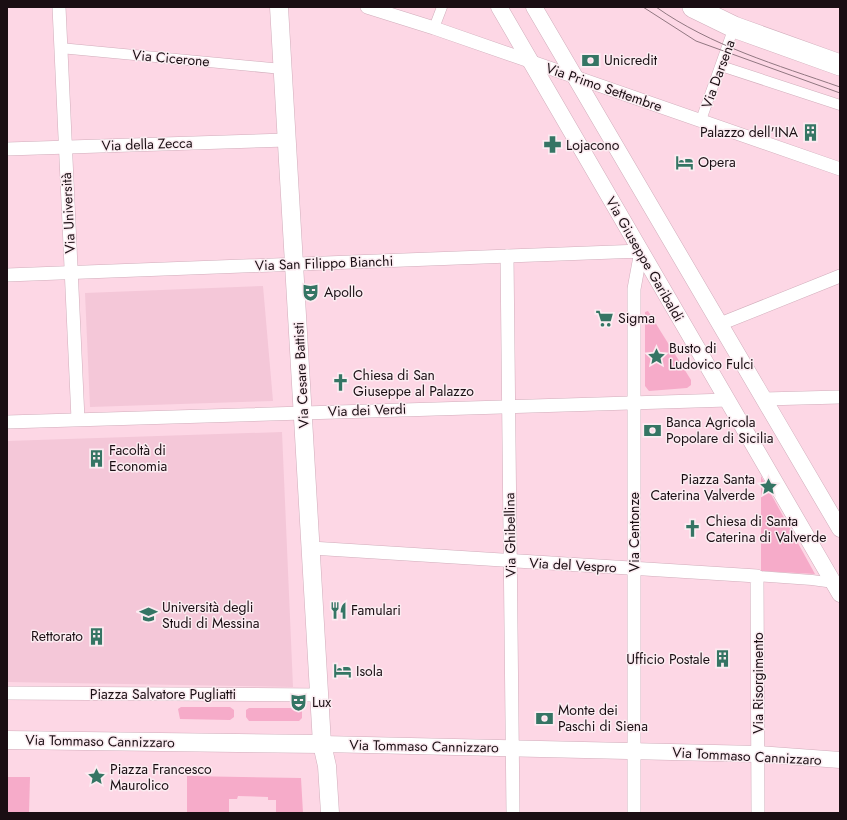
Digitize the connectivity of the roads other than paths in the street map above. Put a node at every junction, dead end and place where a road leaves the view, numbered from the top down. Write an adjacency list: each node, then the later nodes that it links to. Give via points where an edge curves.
1 (59, 7): 10 (street, Via Università)
2 (279, 7): 14 (main road, Via Cesare Battisti)
3 (367, 7): 9 (street, Via Primo Settembre)
4 (442, 7): 9 (street)
5 (499, 7): 11 (street, Via Giuseppe Garibaldi)
6 (534, 7): 15 (street)
7 (693, 7): 8 (main road)
8 (734, 27): 12 (main road); 13 (street, Via Darsena)
9 (434, 28): 11 (street, Via Primo Settembre)
10 (60, 48): 14 (street, Via Cicerone); 19 (street, Via Università)
11 (531, 62): 15 (street, Via Primo Settembre); 22 (street, Via Giuseppe Garibaldi)
12 (840, 65)
13 (720, 66): 16 (street); 17 (street, Via Darsena)
14 (282, 68): 18 (main road, Via Cesare Battisti)
15 (575, 77): 17 (street, Via Primo Settembre); 28 (street)
16 (840, 105)
17 (701, 120): 21 (street, Via Primo Settembre)
18 (287, 140): 19 (street, Via della Zecca); 24 (main road, Via Cesare Battisti)
19 (65, 147): 20 (street, Via della Zecca); 25 (street, Via Università)
20 (7, 149)
21 (840, 169)
22 (641, 251): 23 (street, Via San Filippo Bianchi); 31 (street, Via Giuseppe Garibaldi); 32 (street, Via Centonze, via 634,289)
23 (507, 256): 24 (street, Via San Filippo Bianchi); 33 (street, Via Ghibellina)
24 (294, 264): 25 (street, Via San Filippo Bianchi); 34 (main road, Via Cesare Battisti)
25 (71, 272): 26 (street, Via San Filippo Bianchi); 35 (street, Via Università)
26 (7, 275)
27 (840, 276): 28 (street)
28 (720, 324): 30 (street)
29 (840, 396): 30 (street)
30 (764, 399): 37 (street)
31 (728, 400): 32 (street, Via dei Verdi); 42 (street, Via Giuseppe Garibaldi)
32 (634, 402): 33 (street, Via dei Verdi); 40 (street, Via Centonze)
33 (509, 406): 34 (street, Via dei Verdi); 39 (street, Via Ghibellina)
34 (303, 412): 35 (street, Via dei Verdi); 38 (main road, Via Cesare Battisti)
35 (78, 419): 36 (street, Via dei Verdi)
36 (7, 422)
37 (840, 529)
38 (311, 548): 39 (street, Via del Vespro); 44 (main road, Via Cesare Battisti)
39 (510, 561): 40 (street, Via del Vespro); 47 (street, Via Ghibellina)
40 (634, 568): 41 (street, Via del Vespro); 48 (street, Via Centonze)
41 (758, 576): 42 (street, Via del Vespro, via 812,580); 49 (street, Via Risorgimento)
42 (837, 588)
43 (7, 693): 44 (street, Piazza Salvatore Pugliatti)
44 (319, 695): 46 (main road, Via Cesare Battisti)
45 (7, 740): 46 (main road, Via Tommaso Cannizzaro)
46 (322, 744): 47 (street, Via Tommaso Cannizzaro); 51 (main road, Via Cesare Battisti, via 315,767); 52 (main road, Via Cesare Battisti, via 327,766)
47 (512, 748): 48 (street, Via Tommaso Cannizzaro); 53 (street, Via Ghibellina)
48 (634, 751): 49 (street, Via Tommaso Cannizzaro); 54 (street, Via Centonze)
49 (758, 754): 50 (street, Via Tommaso Cannizzaro); 55 (street, Via Risorgimento)
50 (840, 760)
51 (318, 813)
52 (330, 813)
53 (513, 813)
54 (634, 813)
55 (758, 813)

